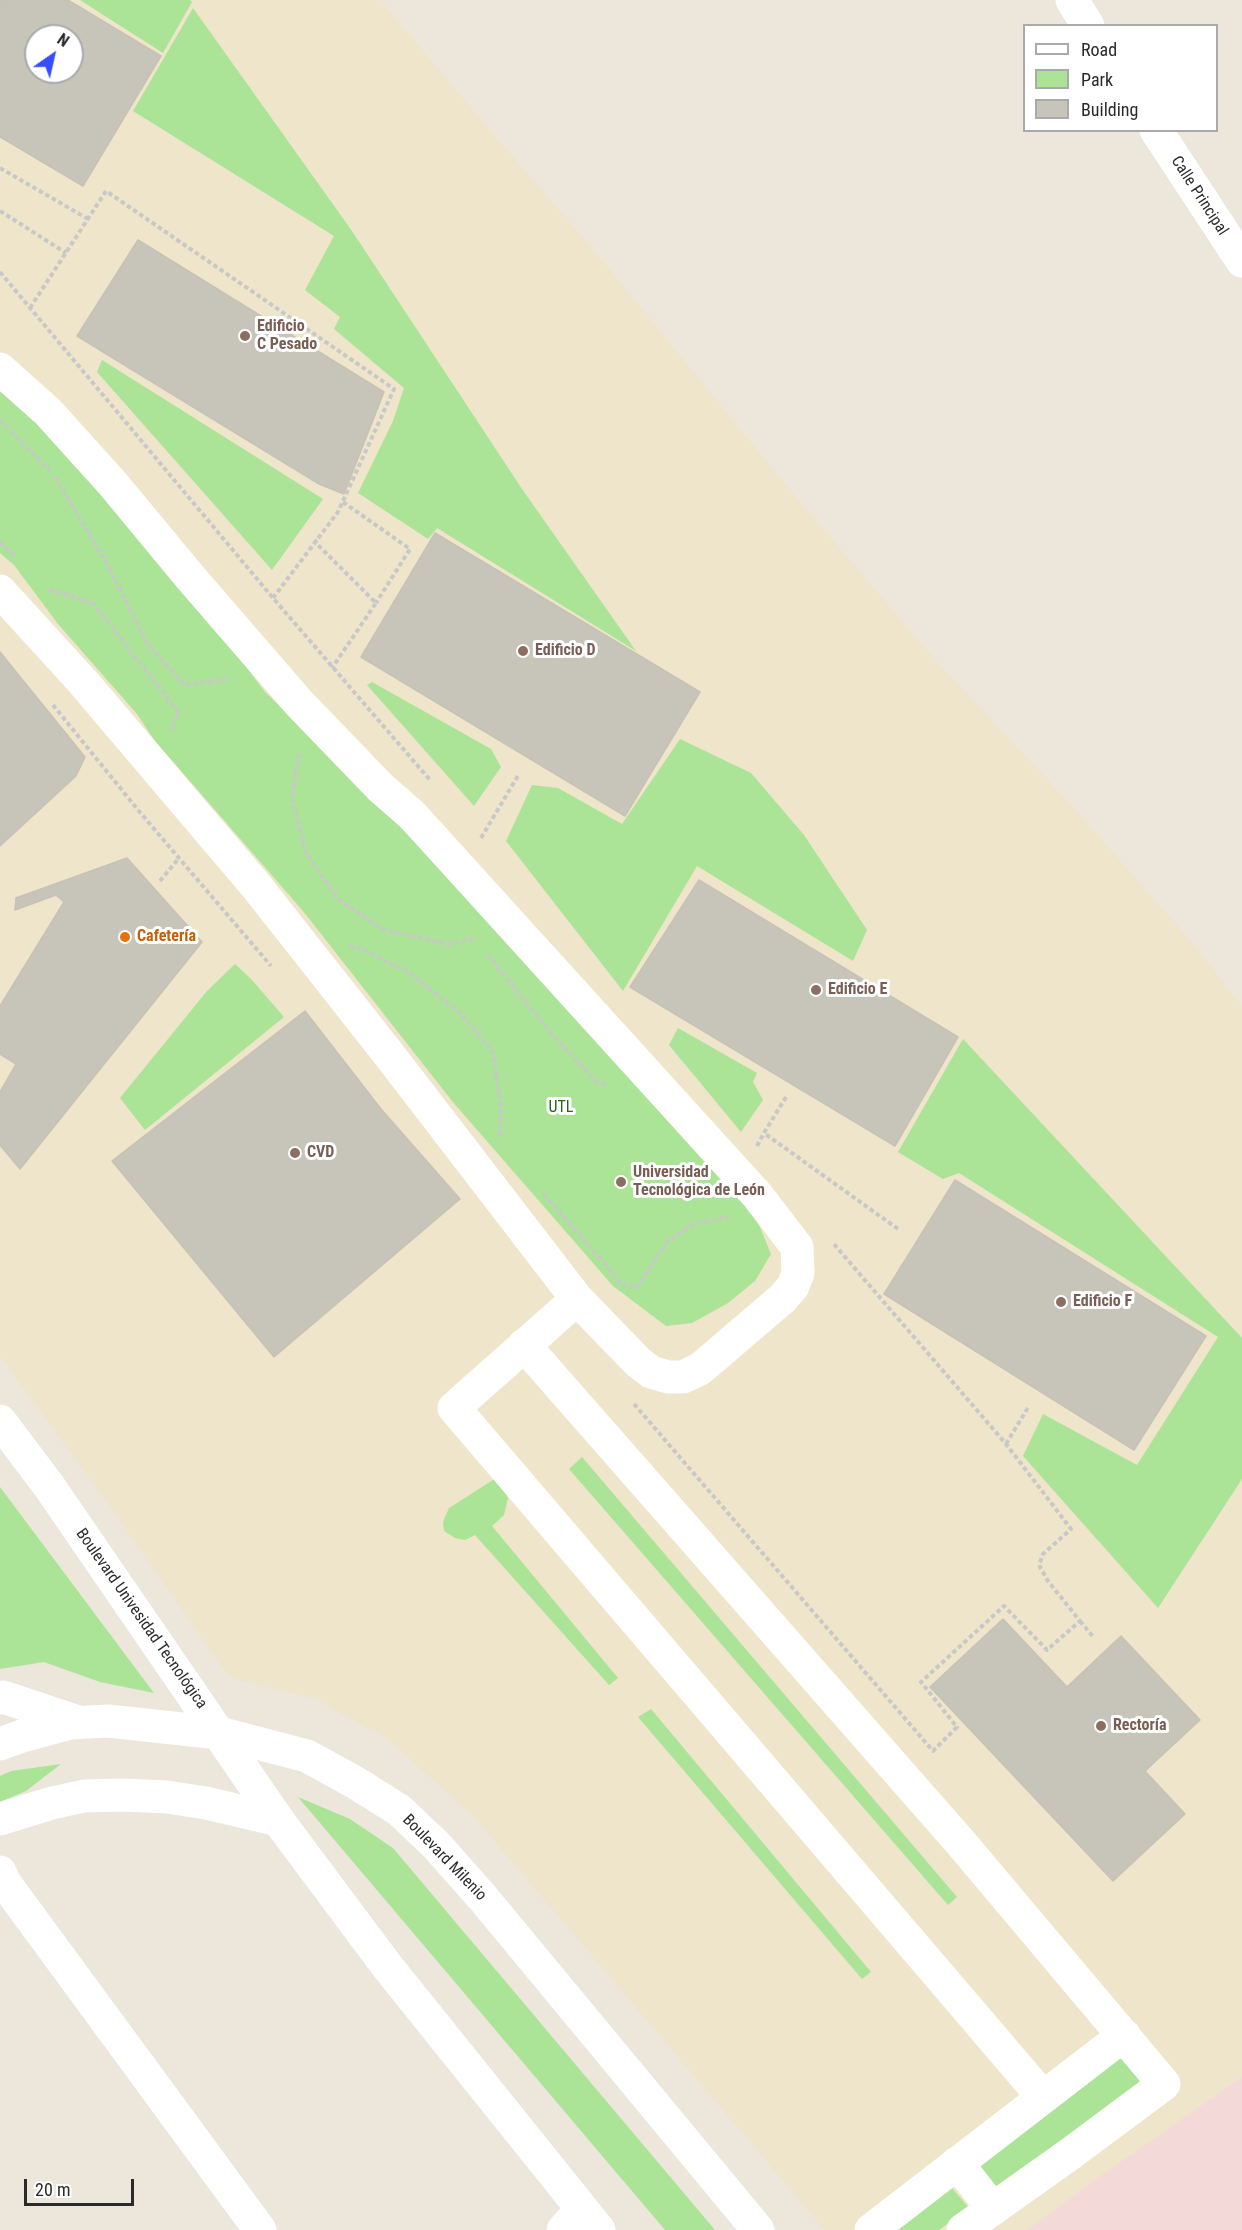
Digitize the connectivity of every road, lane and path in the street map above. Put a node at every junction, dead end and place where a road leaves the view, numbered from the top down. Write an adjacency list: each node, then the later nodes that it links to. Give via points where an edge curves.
1 (1072, 0): 2 (street)
2 (1087, 24)
3 (1157, 132): 8 (street, Calle Principal)
4 (0, 168): 6 (path)
5 (0, 211): 7 (path)
6 (88, 219): 7 (path); 12 (path, via 106,191 394,389)
7 (66, 254): 9 (path)
8 (1242, 261)
9 (30, 308)
10 (0, 369): 35 (street, via 48,412 299,703 412,815 758,1195 796,1247 799,1259 793,1286 783,1298 700,1370 683,1377 651,1372)
11 (0, 420): 21 (path, via 55,477 106,562 147,643 184,685)
12 (343, 502): 14 (path); 19 (path, via 410,549)
13 (0, 542): 15 (path)
14 (315, 542): 18 (path); 19 (path)
15 (22, 565)
16 (44, 586): 22 (path, via 51,592 94,604 156,682 178,713)
17 (0, 591): 35 (street, via 83,682 257,887)
18 (273, 598)
19 (376, 603): 20 (path)
20 (332, 668)
21 (231, 679)
22 (165, 739)
23 (299, 752): 29 (path, via 292,798 305,851 338,899 384,930 449,944 474,938 554,1036 598,1083)
24 (519, 774): 25 (path)
25 (480, 838)
26 (178, 858): 27 (path)
27 (160, 881)
28 (341, 944): 31 (path, via 362,949 408,972 460,1013 493,1051 501,1108)
29 (609, 1085)
30 (786, 1097): 34 (path, via 764,1133)
31 (500, 1143)
32 (538, 1187): 33 (path, via 623,1285 636,1288 667,1242 693,1224 732,1216)
33 (724, 1208)
34 (898, 1229)
35 (577, 1299): 36 (street)
36 (524, 1345): 49 (street, via 962,1843); 50 (street, via 454,1408)
37 (1029, 1406): 39 (path)
38 (0, 1420): 44 (street, Boulevard Univesidad Tecnológica)
39 (1006, 1444)
40 (1080, 1621): 41 (path)
41 (1094, 1638)
42 (0, 1698): 43 (street)
43 (78, 1722): 44 (street, Boulevard Milenio, via 108,1720); 45 (street, Boulevard Milenio)
44 (219, 1733): 47 (street, Boulevard Univesidad Tecnológica); 55 (street, Boulevard Milenio, via 307,1756 399,1810 483,1898)
45 (0, 1744)
46 (0, 1819): 47 (street, via 84,1796 123,1795 206,1803)
47 (278, 1820): 53 (street)
48 (0, 1872): 54 (street)
49 (1124, 2035): 50 (street); 52 (street, via 1164,2084)
50 (1043, 2097): 51 (street)
51 (957, 2163): 52 (street); 56 (street)
52 (993, 2209): 57 (street)
53 (581, 2223)
54 (260, 2230)
55 (758, 2230)
56 (871, 2230)
57 (963, 2230)

